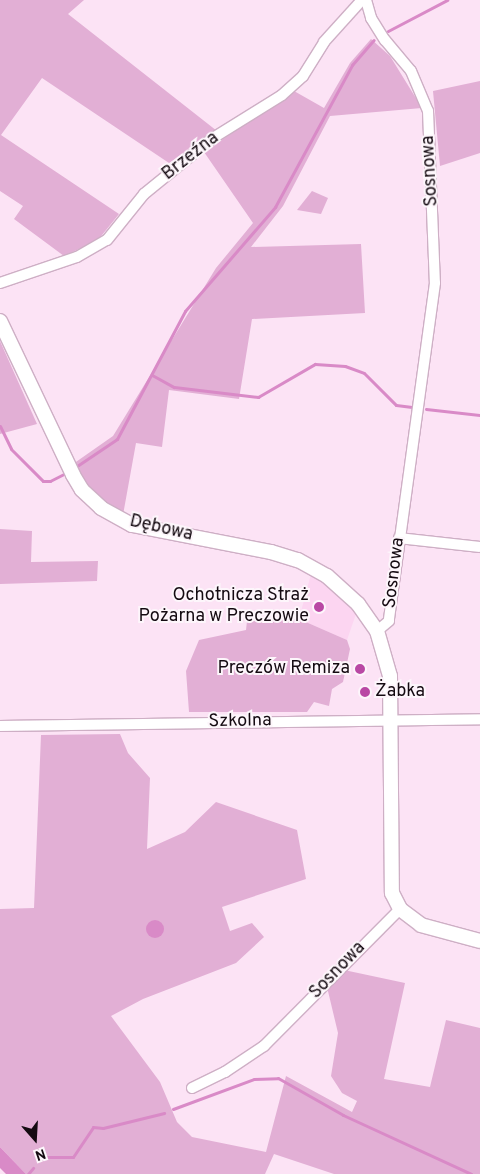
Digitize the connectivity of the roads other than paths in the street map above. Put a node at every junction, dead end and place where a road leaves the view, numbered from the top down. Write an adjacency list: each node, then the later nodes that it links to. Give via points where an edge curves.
1 (364, 0): 2 (street, Brzeźna, via 324,42 303,76 282,95 213,138 144,194 107,240 77,257); 4 (street, Sosnowa, via 371,18 410,71 425,103 433,200 435,283)
2 (0, 283)
3 (0, 321): 6 (street, Dębowa, via 72,475 94,503 132,525 298,560 345,590)
4 (398, 538): 5 (street); 6 (street, Sosnowa, via 389,621)
5 (480, 547)
6 (376, 631): 7 (street, Sosnowa, via 388,660)
7 (391, 719): 8 (street, Szkolna); 9 (street, Szkolna); 10 (street, Sosnowa, via 391,875 392,892)
8 (480, 719)
9 (0, 726)
10 (400, 909): 11 (street, via 421,925); 12 (street, Sosnowa, via 264,1046 225,1072)
11 (480, 941)
12 (192, 1088)

